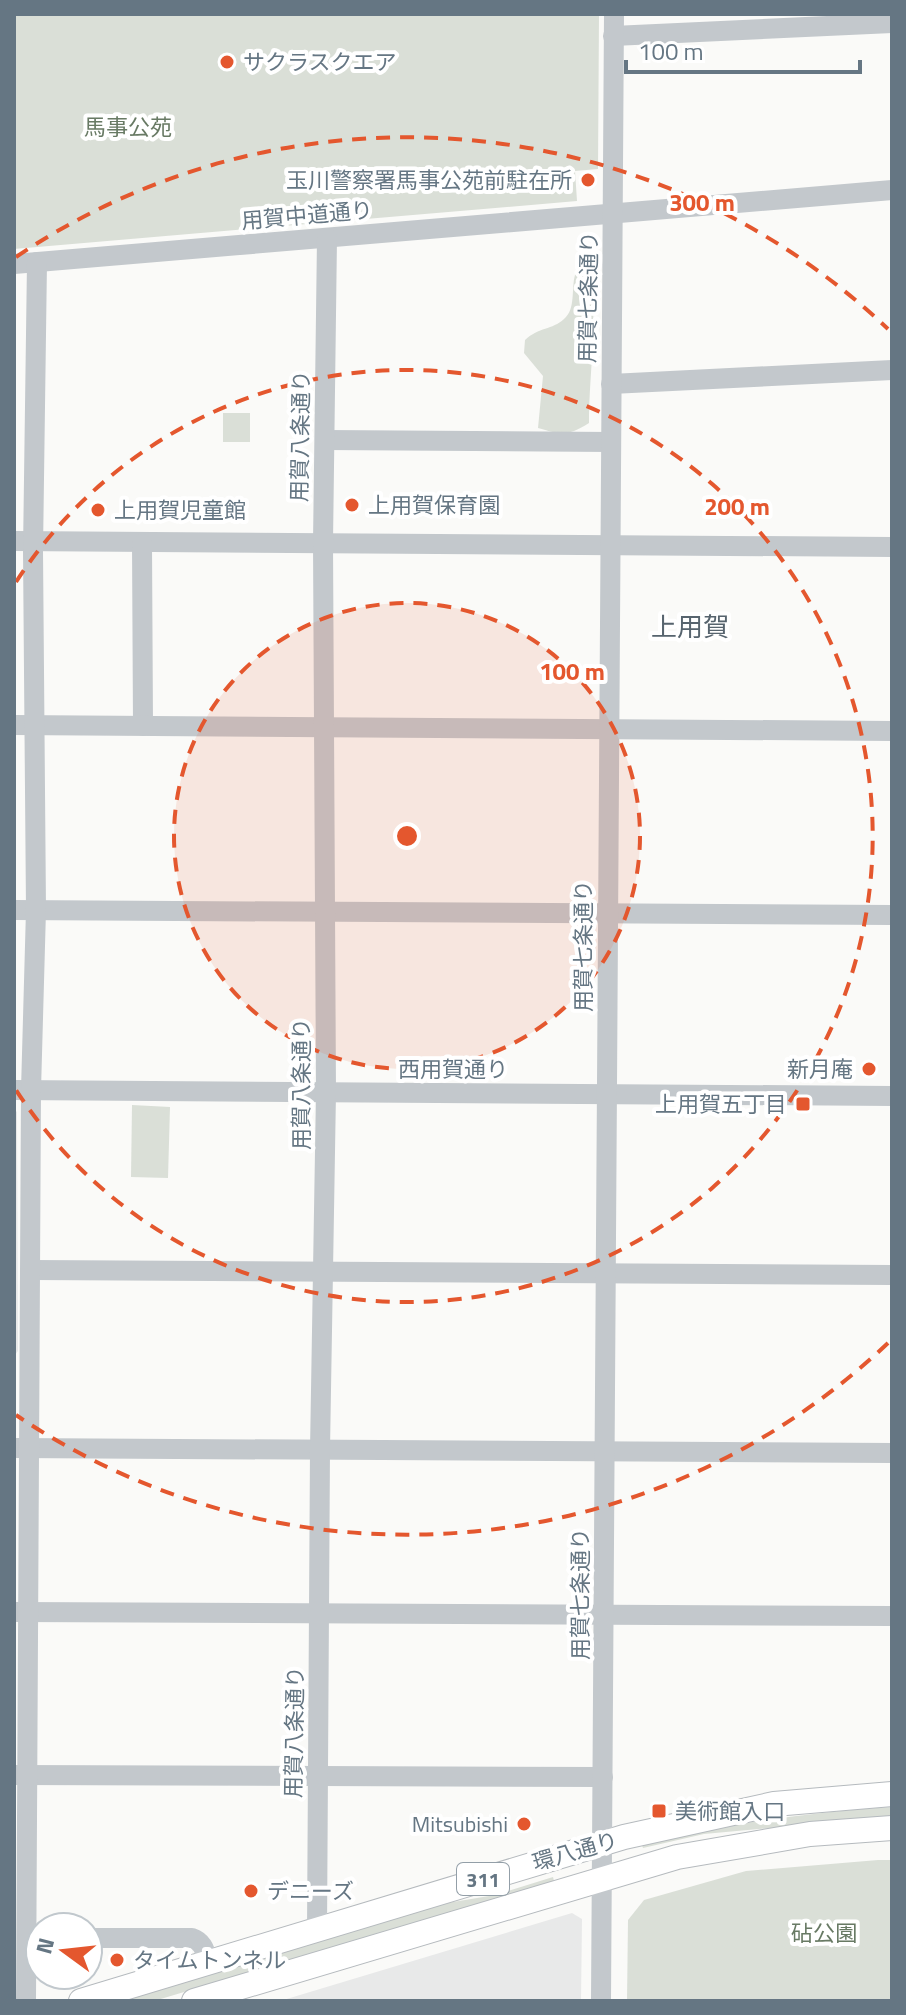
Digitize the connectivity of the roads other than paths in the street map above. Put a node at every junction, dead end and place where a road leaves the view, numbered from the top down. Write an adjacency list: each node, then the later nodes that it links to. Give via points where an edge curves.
1 (614, 14): 3 (street, 用賀七条通り)
2 (892, 23): 3 (street)
3 (613, 36): 5 (street, 用賀七条通り)
4 (892, 190): 5 (street, 用賀中道通り)
5 (612, 213): 6 (street, 用賀中道通り); 10 (street, 用賀七条通り)
6 (327, 238): 7 (street, 用賀中道通り); 11 (street, 用賀八条通り)
7 (37, 262): 8 (street, 用賀中道通り); 13 (street)
8 (14, 264)
9 (892, 370): 10 (street)
10 (611, 384): 12 (street, 用賀七条通り)
11 (325, 440): 12 (street); 14 (street, 用賀八条通り)
12 (611, 442): 16 (street, 用賀七条通り)
13 (24, 541): 15 (street); 18 (street)
14 (323, 543): 15 (street); 16 (street); 20 (street, 用賀八条通り)
15 (142, 544): 19 (street)
16 (610, 545): 17 (street); 21 (street, 用賀七条通り)
17 (892, 547)
18 (24, 725): 19 (street); 24 (street)
19 (143, 726): 20 (street)
20 (324, 727): 21 (street); 25 (street, 用賀八条通り)
21 (609, 729): 22 (street); 26 (street, 用賀七条通り)
22 (892, 731)
23 (14, 910): 24 (street)
24 (36, 910): 25 (street); 28 (street)
25 (323, 911): 26 (street); 29 (street, 用賀八条通り)
26 (607, 912): 27 (street); 30 (street, 用賀七条通り)
27 (892, 915)
28 (23, 1090): 29 (street, 西用賀通り); 32 (street)
29 (326, 1092): 30 (street, 西用賀通り); 33 (street, 用賀八条通り)
30 (606, 1094): 31 (street, 西用賀通り); 34 (street, 用賀七条通り)
31 (892, 1096)
32 (31, 1270): 33 (street); 36 (street)
33 (324, 1271): 34 (street); 38 (street, 用賀八条通り)
34 (605, 1273): 35 (street); 39 (street, 用賀七条通り)
35 (892, 1275)
36 (21, 1362): 37 (street)
37 (21, 1448): 38 (street); 41 (street)
38 (320, 1450): 39 (street); 43 (street, 用賀八条通り)
39 (605, 1452): 40 (street); 44 (street, 用賀七条通り)
40 (892, 1453)
41 (21, 1531): 42 (street)
42 (21, 1612): 43 (street); 46 (street)
43 (319, 1613): 44 (street); 47 (street, 用賀八条通り)
44 (604, 1615): 45 (street); 48 (street, 用賀七条通り)
45 (892, 1616)
46 (21, 1775): 47 (street); 53 (street)
47 (317, 1776): 48 (street); 54 (street, 用賀八条通り)
48 (603, 1777): 51 (street, 用賀七条通り)
49 (892, 1794): 51 (main road, 環八通り / 311, via 774,1804)
50 (892, 1828): 52 (main road, 環八通り / 311, via 734,1845)
51 (603, 1842): 52 (street, 用賀七条通り); 54 (main road, 環八通り / 311)
52 (602, 1877): 58 (main road, 環八通り / 311); 59 (street, 用賀七条通り)
53 (26, 1911)
54 (317, 1930): 56 (main road, 環八通り / 311)
55 (104, 1938): 56 (street, via 192,1938 199,1940)
56 (209, 1963): 57 (main road, 環八通り / 311)
57 (81, 2001)
58 (194, 2001)
59 (601, 2001)

